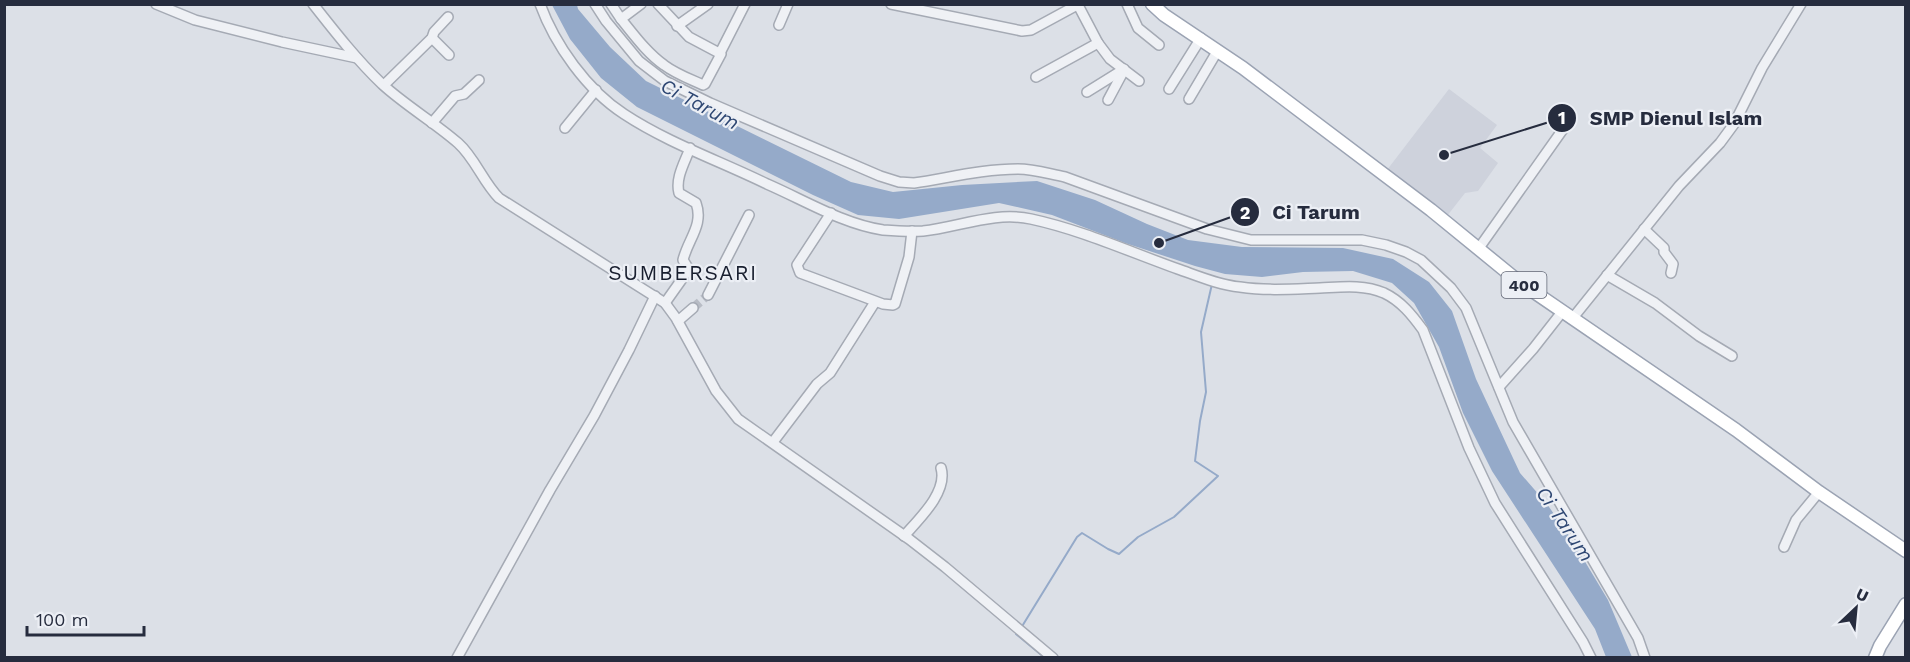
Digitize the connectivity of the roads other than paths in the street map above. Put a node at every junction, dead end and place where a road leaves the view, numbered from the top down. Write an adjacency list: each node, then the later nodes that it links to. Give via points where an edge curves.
1 (156, 4): 27 (street, via 195,20)
2 (313, 4): 27 (street)
3 (540, 4): 34 (street, via 560,48)
4 (595, 4): 57 (street, via 639,61 665,81 899,182 1020,169 1065,177 1230,236 1251,240 1362,240 1406,252 1421,260 1460,298)
5 (611, 4): 17 (street)
6 (641, 4): 17 (street)
7 (657, 4): 19 (street)
8 (708, 4): 19 (street)
9 (745, 4): 25 (street)
10 (788, 4): 18 (street)
11 (891, 4): 15 (street, via 1022,31)
12 (1127, 4): 23 (street, via 1138,28)
13 (1152, 4): 21 (main road, 400)
14 (1801, 4): 44 (street, via 1734,124)
15 (1078, 5): 22 (street)
16 (448, 17): 20 (street)
17 (621, 19): 25 (street, via 663,65 703,85)
18 (779, 25)
19 (677, 26): 25 (street)
20 (432, 38): 26 (street); 32 (street)
21 (1201, 38): 24 (main road, 400); 33 (street)
22 (1098, 43): 28 (street); 29 (street)
23 (1159, 45)
24 (1218, 50): 36 (street); 46 (main road, 400)
25 (720, 53)
26 (449, 55)
27 (357, 58): 32 (street)
28 (1124, 69): 31 (street); 35 (street); 37 (street)
29 (1036, 77)
30 (479, 80): 38 (street, via 464,94 455,96)
31 (1139, 81)
32 (384, 85): 38 (street)
33 (1169, 89)
34 (596, 90): 40 (street); 41 (street, via 622,113)
35 (1087, 92)
36 (1189, 99)
37 (1108, 100)
38 (432, 123): 50 (street, via 464,150 499,198)
39 (1566, 125): 46 (street)
40 (565, 128)
41 (690, 148): 42 (street); 52 (street, via 677,189 696,203 699,221 684,254 687,272)
42 (826, 211): 45 (street, via 883,230); 51 (street, via 798,270)
43 (749, 215): 49 (street)
44 (1644, 229): 47 (street, via 1664,248 1673,264); 48 (street)
45 (912, 231): 51 (street, via 909,257 894,305); 67 (street, via 998,218 1030,218 1238,287 1272,290 1352,286 1385,293 1399,302 1423,330 1496,505)
46 (1479, 248): 54 (main road, 400)
47 (1671, 273)
48 (1607, 275): 54 (street); 56 (street)
49 (708, 295)
50 (655, 296): 52 (street); 65 (street, via 594,416)
51 (875, 302): 58 (street, via 830,373 817,384)
52 (665, 303): 55 (street)
53 (693, 308): 55 (street)
54 (1567, 316): 57 (street); 60 (main road, 400, via 1736,430)
55 (678, 321): 58 (street, via 716,391 738,419)
56 (1732, 356)
57 (1499, 387): 68 (street, via 1513,422 1633,629)
58 (773, 442): 61 (street)
59 (941, 468): 61 (street, via 941,485 935,498)
60 (1819, 492): 62 (street, via 1796,520); 63 (main road, 400)
61 (904, 536): 66 (street)
62 (1784, 547)
63 (1905, 551)
64 (1905, 604): 69 (main road)
65 (456, 657)
66 (1053, 657)
67 (1591, 657)
68 (1645, 657)
69 (1875, 657)

